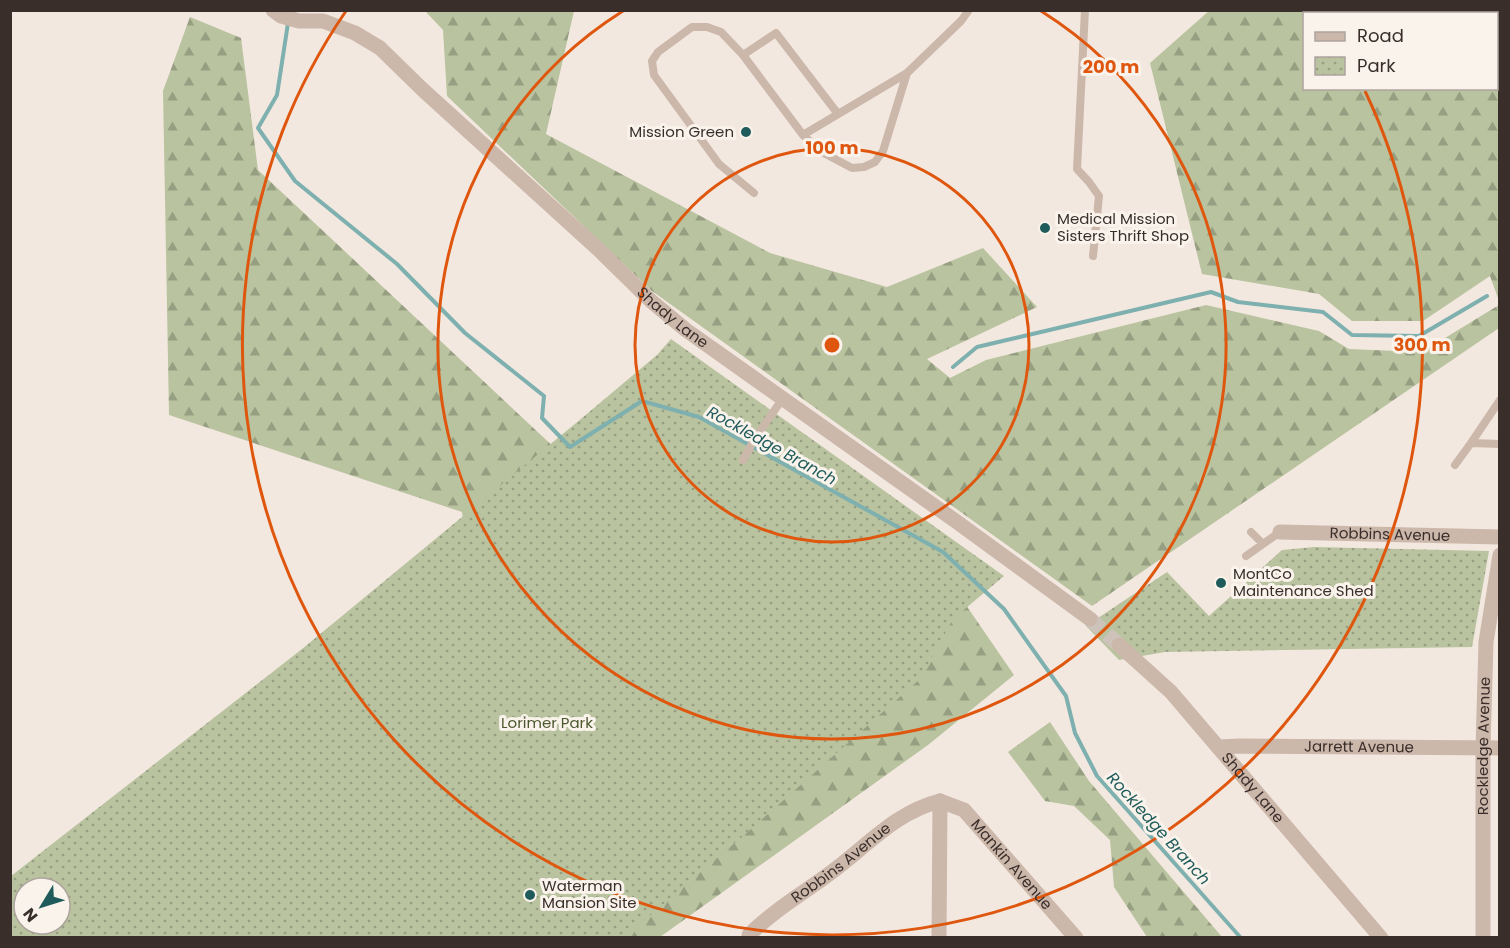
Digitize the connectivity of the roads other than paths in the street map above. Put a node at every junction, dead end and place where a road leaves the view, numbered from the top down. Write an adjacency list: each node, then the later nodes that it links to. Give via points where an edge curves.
1 (969, 10): 5 (lane)
2 (1085, 10): 9 (lane, via 1077,169 1099,196)
3 (277, 13): 10 (street, Shady Lane, via 299,21 323,21 380,48 651,301)
4 (743, 55): 6 (lane, via 776,33); 7 (lane); 8 (lane, via 721,32 692,27 652,61 654,75 720,164)
5 (907, 73): 6 (lane); 7 (lane, via 883,151 874,162 852,168 820,151)
6 (838, 114): 7 (lane)
7 (803, 135)
8 (754, 193)
9 (1093, 256)
10 (783, 398): 14 (lane); 22 (street, Shady Lane)
11 (1500, 400): 12 (lane)
12 (1471, 443): 13 (lane); 15 (lane)
13 (1500, 444)
14 (743, 460)
15 (1455, 465)
16 (1251, 532): 19 (lane)
17 (1280, 532): 18 (street, Robbins Avenue); 19 (lane)
18 (1500, 537)
19 (1263, 544): 21 (lane)
20 (1500, 555): 25 (street, Rockledge Avenue, via 1486,642)
21 (1246, 556)
22 (1090, 619)
23 (1119, 645): 24 (street, Shady Lane, via 1170,692)
24 (1218, 747): 25 (street, Jarrett Avenue); 31 (street, Shady Lane)
25 (1483, 748): 26 (street, Jarrett Avenue); 32 (street, Rockledge Avenue)
26 (1500, 748)
27 (940, 801): 28 (street, Robbins Avenue, via 897,820 765,919); 29 (street); 30 (street, Mankin Avenue, via 964,810)
28 (749, 936)
29 (939, 938)
30 (1076, 938)
31 (1381, 938)
32 (1483, 938)

